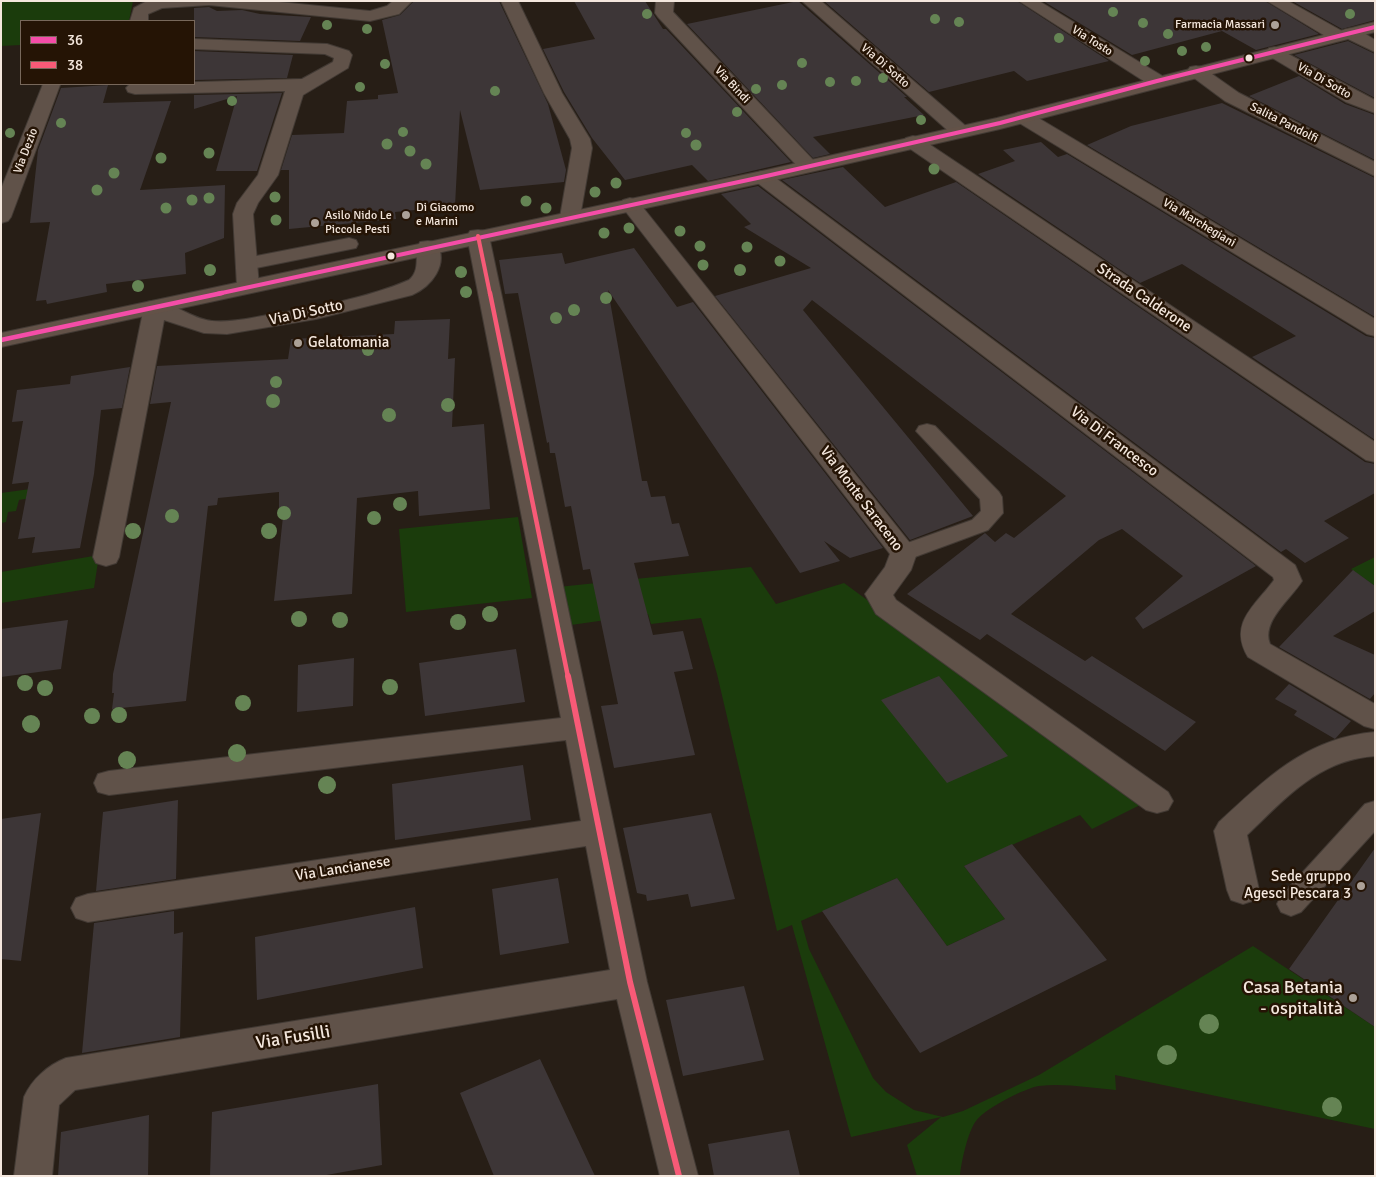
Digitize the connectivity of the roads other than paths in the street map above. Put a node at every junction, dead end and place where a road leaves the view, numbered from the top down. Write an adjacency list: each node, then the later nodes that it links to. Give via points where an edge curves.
1 (206, 1): 9 (street, via 150,6 140,12)
2 (212, 1): 3 (street, via 370,16 393,10)
3 (404, 1)
4 (509, 1): 29 (street, via 553,93 580,140 582,148)
5 (665, 1): 24 (street, Via Bindi, via 664,13)
6 (810, 1): 22 (street, Via Di Sotto)
7 (1026, 1): 16 (street, Via Tosto)
8 (1275, 1): 11 (street)
9 (139, 20)
10 (1375, 27): 11 (street, Via Di Sotto)
11 (1344, 35): 13 (street); 14 (street, Via Di Sotto)
12 (195, 44): 19 (street, via 327,49 342,55 342,64)
13 (1375, 47)
14 (1275, 52): 15 (street, Via Di Sotto); 20 (street, Via Di Sotto, via 1353,98)
15 (1196, 71): 16 (street, Via Di Sotto); 25 (street, Salita Pandolfi, via 1232,96)
16 (1157, 81): 21 (street, Via Di Sotto)
17 (52, 85): 28 (street, Via Dezio)
18 (135, 88): 19 (street)
19 (299, 89): 33 (street, via 267,176 244,206)
20 (1375, 106)
21 (1023, 117): 22 (street, Via Di Sotto); 36 (street, Via Marchegiani)
22 (961, 132): 23 (street, Via Di Sotto)
23 (914, 142): 24 (street, Via Di Sotto); 39 (street, Strada Calderone)
24 (808, 166): 26 (street, Via Di Sotto)
25 (1375, 170)
26 (762, 176): 27 (street, Via Di Sotto); 42 (street, Via Di Francesco, via 1285,572 1288,581 1284,589 1258,619 1254,633 1258,650)
27 (630, 204): 29 (street, Via Di Sotto); 40 (street, Via Monte Saraceno)
28 (1, 217)
29 (570, 217): 30 (street, Via Di Sotto)
30 (478, 236): 32 (street, Via Di Sotto); 43 (street)
31 (348, 244): 33 (lane)
32 (428, 247): 34 (street, Via Di Sotto); 35 (street, Via Di Sotto, via 428,266 423,280 416,286 364,301 227,329 196,325)
33 (246, 264): 34 (street)
34 (248, 286): 35 (street, Via Di Sotto)
35 (155, 306): 37 (street, Via Di Sotto); 41 (street)
36 (1375, 329)
37 (1, 340)
38 (927, 431): 40 (lane, via 991,497 992,513 980,525)
39 (1375, 454)
40 (904, 553): 46 (street, Via Monte Saraceno, via 897,570 879,594 886,607)
41 (106, 557)
42 (1375, 718)
43 (577, 727): 45 (street); 48 (street)
44 (1375, 744): 49 (street, via 1360,743 1335,750 1303,768 1230,831)
45 (109, 784)
46 (1157, 802)
47 (1375, 812): 50 (lane)
48 (598, 831): 51 (street, Via Lancianese); 52 (street)
49 (1243, 890)
50 (1291, 904)
51 (88, 908)
52 (630, 982): 53 (street, Via Fusilli, via 66,1075 42,1097); 54 (street)
53 (33, 1176)
54 (679, 1176)

